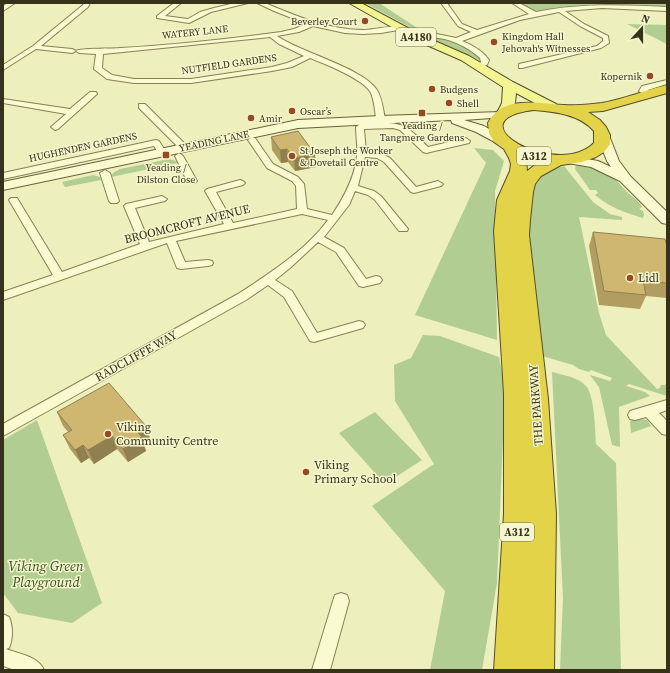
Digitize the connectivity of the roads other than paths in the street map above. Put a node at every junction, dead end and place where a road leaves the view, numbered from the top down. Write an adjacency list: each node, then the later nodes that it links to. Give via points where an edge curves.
1 (12, 3): 9 (street)
2 (87, 3): 19 (street)
3 (178, 3): 4 (street, via 159,17 189,21 210,10)
4 (245, 3)
5 (260, 3): 13 (street)
6 (354, 3): 14 (main road, A4180)
7 (444, 3): 15 (street, via 460,25)
8 (515, 3): 12 (street)
9 (3, 9)
10 (667, 9): 11 (street, via 595,7)
11 (559, 10): 12 (street); 23 (street, via 606,37 607,42 599,47)
12 (534, 14): 15 (street)
13 (311, 24): 14 (street, via 356,32 379,32); 16 (street, WATERY LANE, via 292,32)
14 (398, 28): 17 (main road, A4180)
15 (478, 33): 18 (street)
16 (271, 35): 20 (street, WATERY LANE); 21 (street)
17 (417, 37): 18 (street, via 438,35); 22 (main road, A4180)
18 (457, 40): 22 (street, via 482,55 485,60)
19 (35, 47): 20 (street, WATERY LANE); 24 (street)
20 (100, 52): 21 (street, NUTFIELD GARDENS, via 98,69 110,77 134,81 191,81 272,69)
21 (309, 56): 37 (street, via 350,72 372,88)
22 (480, 66): 26 (main road, A4180)
23 (522, 66)
24 (3, 68)
25 (667, 82): 29 (street, via 644,88 643,91)
26 (509, 86): 33 (main road, A4180); 35 (main road, via 509,105)
27 (667, 89): 29 (highway)
28 (93, 94): 34 (street)
29 (648, 94): 33 (highway, via 603,107)
30 (667, 95): 39 (highway, A312, via 619,110 607,120)
31 (3, 101): 34 (street)
32 (142, 106): 44 (street)
33 (555, 108): 35 (highway, via 522,107); 39 (highway, via 591,120)
34 (71, 112): 38 (street)
35 (502, 114): 36 (street, YEADING LANE); 42 (highway, A312, via 495,122 494,129 497,136)
36 (428, 117): 37 (street, YEADING LANE); 42 (street, YEADING LANE, via 466,123)
37 (381, 122): 41 (street, RADCLIFFE WAY, via 403,128 426,150); 44 (street, YEADING LANE, via 298,124); 45 (street, RADCLIFFE WAY, via 360,126)
38 (55, 127)
39 (603, 135): 46 (highway, A312, via 602,145 596,150 587,155); 49 (street, via 613,161)
40 (252, 140): 58 (street, via 270,166 295,179 300,186)
41 (466, 140)
42 (508, 145): 46 (highway, A312, via 535,156); 72 (highway, THE PARKWAY / A312, via 520,164 504,209 503,231)
43 (162, 152): 44 (street, YEADING LANE); 48 (street, HUGHENDEN GARDENS, via 156,143); 53 (street, YEADING LANE)
44 (181, 152): 50 (street)
45 (362, 154): 52 (street, via 388,160 414,190); 54 (street, RADCLIFFE WAY)
46 (563, 159): 49 (street, via 602,167); 72 (highway, THE PARKWAY / A312, via 534,173 526,187 520,234)
47 (105, 173): 57 (street)
48 (3, 176)
49 (626, 180): 60 (street)
50 (192, 181)
51 (240, 183): 61 (street, via 210,191)
52 (438, 184)
53 (3, 186)
54 (353, 187): 59 (street, RADCLIFFE WAY); 62 (street, via 378,198)
55 (162, 199): 65 (street, via 129,206)
56 (14, 200): 67 (street)
57 (114, 201)
58 (302, 211): 59 (street, BROOMCROFT AVENUE); 61 (street, BROOMCROFT AVENUE)
59 (334, 218): 63 (street, RADCLIFFE WAY)
60 (667, 220)
61 (230, 226): 64 (street, BROOMCROFT AVENUE)
62 (403, 229)
63 (317, 238): 68 (street, RADCLIFFE WAY, via 296,259); 69 (street, via 340,250 363,283)
64 (170, 239): 65 (street, BROOMCROFT AVENUE); 66 (street, via 181,266)
65 (146, 246): 67 (street, BROOMCROFT AVENUE)
66 (208, 263)
67 (59, 276): 70 (street, BROOMCROFT AVENUE)
68 (268, 280): 71 (street, via 288,294 314,338); 78 (street, RADCLIFFE WAY)
69 (376, 280)
70 (3, 296)
71 (359, 325)
72 (521, 330): 73 (highway, THE PARKWAY / A312)
73 (526, 396): 85 (highway, THE PARKWAY / A312); 86 (highway, THE PARKWAY / A312, via 542,514)
74 (667, 405): 75 (street)
75 (650, 412): 76 (street); 77 (street)
76 (635, 415)
77 (667, 430)
78 (3, 431)
79 (341, 601): 84 (street)
80 (3, 623): 81 (street)
81 (3, 642)
82 (3, 657): 83 (street)
83 (36, 670)
84 (321, 670)
85 (510, 670)
86 (538, 670)

